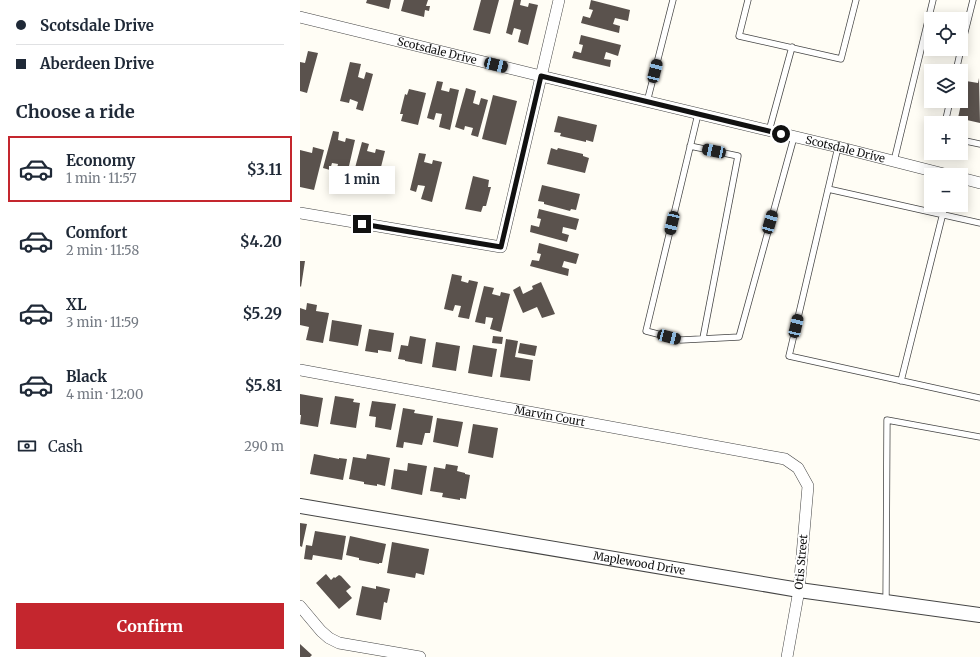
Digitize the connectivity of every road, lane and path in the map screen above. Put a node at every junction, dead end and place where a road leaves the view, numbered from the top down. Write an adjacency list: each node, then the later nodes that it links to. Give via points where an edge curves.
1 (559, 0): 10 (street)
2 (673, 0): 11 (lane)
3 (748, 0): 9 (lane, via 739,36)
4 (856, 0): 9 (lane, via 841,59)
5 (934, 0): 19 (lane)
6 (974, 0): 8 (lane)
7 (300, 17): 10 (street, Scotsdale Drive)
8 (968, 23)
9 (792, 47): 13 (lane)
10 (541, 76): 11 (street, Scotsdale Drive); 24 (street, via 501,247)
11 (647, 102): 12 (street, Scotsdale Drive)
12 (698, 114): 13 (street, Scotsdale Drive); 17 (lane)
13 (769, 130): 14 (street, Scotsdale Drive)
14 (794, 136): 18 (street, Scotsdale Drive); 27 (lane, via 739,337)
15 (968, 141): 16 (lane)
16 (980, 144)
17 (690, 146): 27 (lane, via 738,156); 27 (lane, via 646,331 681,340)
18 (838, 147): 19 (street, Scotsdale Drive); 23 (lane)
19 (894, 161): 20 (street, Scotsdale Drive)
20 (924, 169)
21 (968, 180): 22 (street)
22 (980, 183)
23 (828, 189): 25 (lane); 29 (lane, via 789,356)
24 (300, 213)
25 (942, 214): 26 (lane); 29 (lane)
26 (980, 223)
27 (703, 338)
28 (300, 370): 32 (street, Marvin Court, via 785,459)
29 (901, 381): 30 (lane)
30 (980, 398)
31 (980, 437): 35 (lane, via 887,420)
32 (798, 468): 34 (street, Otis Street, via 808,486)
33 (300, 506): 34 (street, Maplewood Drive)
34 (799, 590): 35 (street, Maplewood Drive); 39 (street, Otis Street)
35 (886, 603): 37 (street, Maplewood Drive)
36 (300, 606): 38 (street, via 321,631 339,643)
37 (980, 615)
38 (420, 657)
39 (787, 657)

